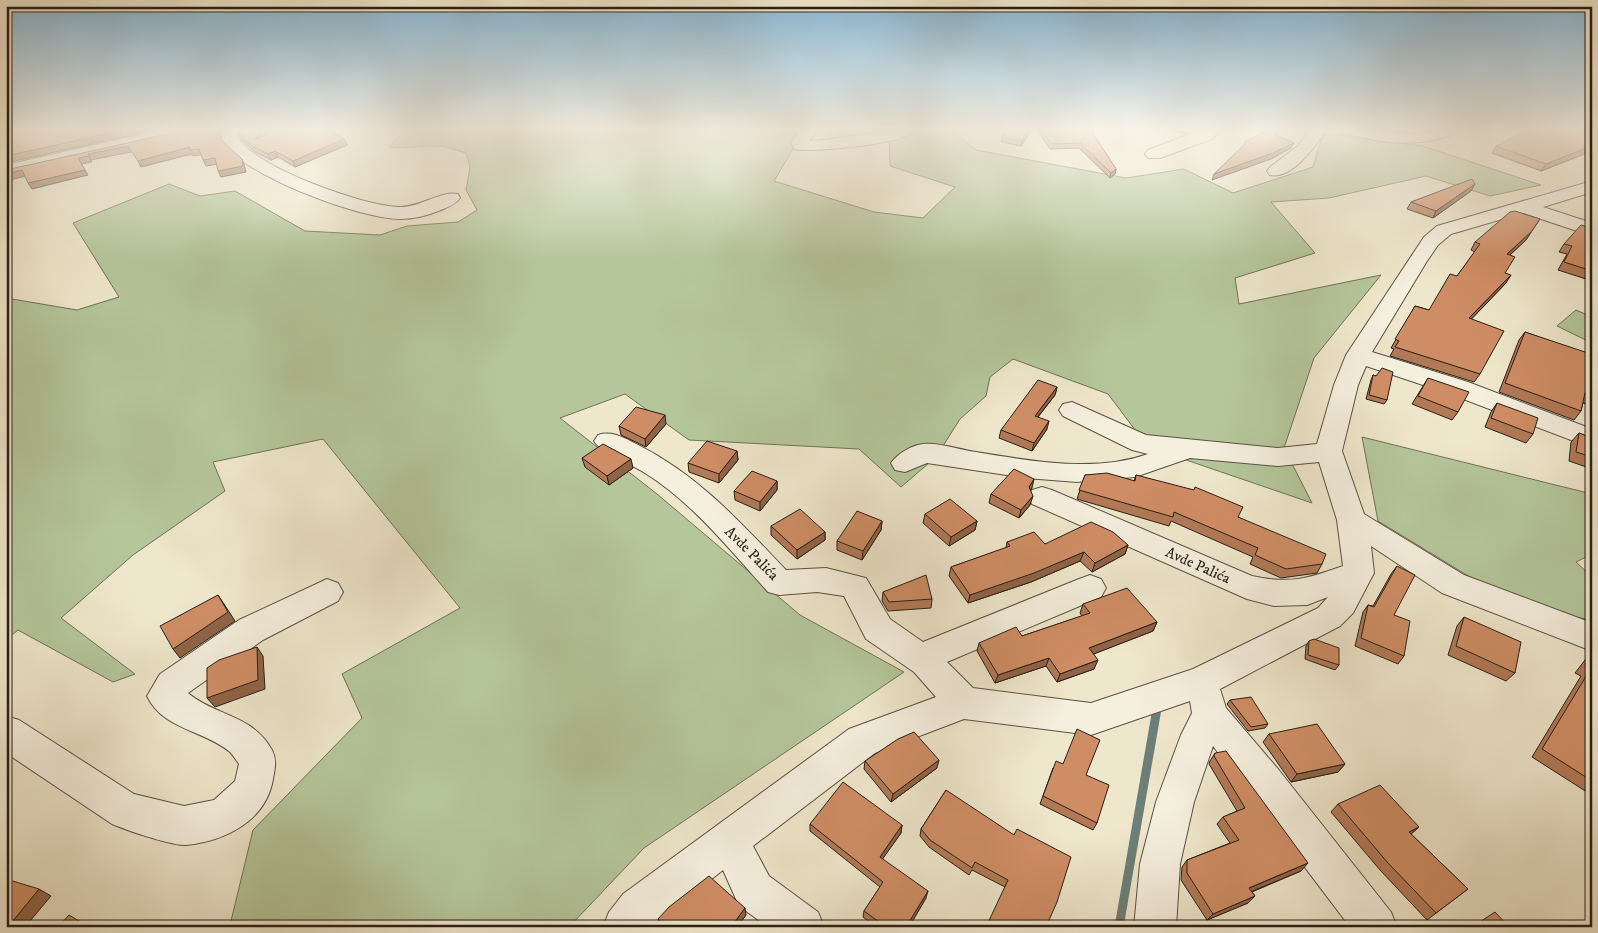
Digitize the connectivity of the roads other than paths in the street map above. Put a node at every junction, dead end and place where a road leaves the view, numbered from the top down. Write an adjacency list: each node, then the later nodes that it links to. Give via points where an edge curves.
1 (275, 173): 3 (street, via 359,206 406,212 429,210)
2 (1592, 186): 4 (street)
3 (451, 198)
4 (1522, 206): 5 (street); 6 (street, via 1444,230 1431,241)
5 (1592, 230)
6 (1358, 355): 8 (street, via 1486,398); 11 (street, via 1346,385)
7 (1072, 410): 10 (street, via 1141,444)
8 (1592, 439)
9 (607, 441): 19 (street, Avde Palića, via 681,484 779,583 808,578 832,580 855,587 878,629)
10 (1186, 449): 11 (street, via 1278,457); 12 (street, via 1130,469 1098,472 1061,472 924,453)
11 (1329, 451): 14 (street)
12 (905, 463)
13 (1042, 497): 15 (street, Avde Palića, via 1247,587 1274,593 1307,592)
14 (1352, 520): 15 (street); 18 (street, via 1453,584)
15 (1359, 573): 20 (street, via 1342,604 1329,617)
16 (1090, 588): 19 (street)
17 (326, 592): 22 (street, via 251,630 172,686 165,696 178,707 243,740 258,762 252,791 224,818 184,826 126,811)
18 (1592, 637)
19 (920, 658): 21 (street, Avde Palića)
20 (1207, 698): 21 (street, via 1090,719); 26 (street, via 1199,736 1176,802 1160,864); 27 (street, via 1265,782)
21 (964, 703): 23 (street, via 862,740)
22 (6, 732)
23 (729, 840): 24 (street, via 638,909); 25 (street, via 754,891)
24 (624, 927)
25 (803, 927)
26 (1155, 927)
27 (1376, 927)

